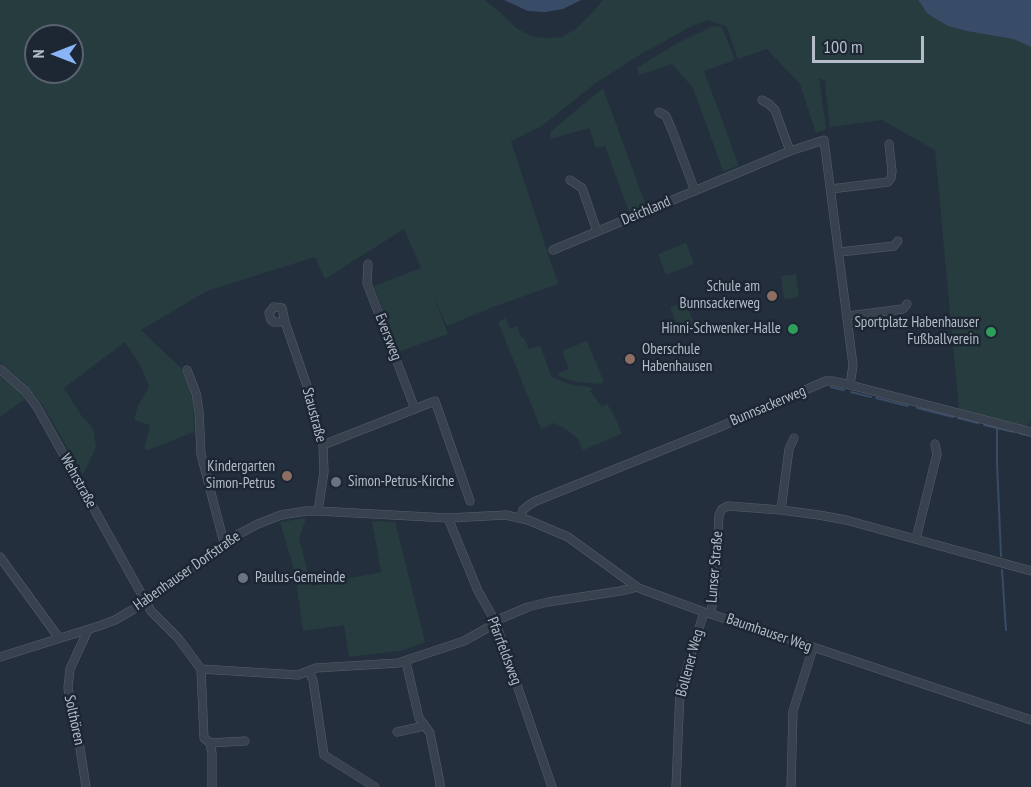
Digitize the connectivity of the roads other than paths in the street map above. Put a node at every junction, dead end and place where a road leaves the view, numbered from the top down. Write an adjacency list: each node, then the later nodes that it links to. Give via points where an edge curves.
1 (762, 100): 4 (street, via 775,110)
2 (659, 112): 7 (street, via 666,116)
3 (889, 144): 6 (street, via 892,171 888,182)
4 (790, 151): 6 (street, Deichland, via 824,140); 7 (street, Deichland)
5 (570, 180): 8 (street, via 582,188)
6 (831, 189): 11 (street, Deichland)
7 (695, 191): 8 (street, Deichland)
8 (597, 231): 10 (street, Deichland)
9 (898, 241): 11 (street, via 894,246)
10 (553, 250)
11 (840, 252): 14 (street, Deichland)
12 (368, 264): 19 (street, Eversweg, via 367,283)
13 (907, 304): 14 (street, via 903,309)
14 (848, 316): 18 (street, Deichland, via 853,365)
15 (285, 322): 23 (street, Staustraße)
16 (0, 369): 34 (street, Wehrstraße, via 37,407)
17 (187, 370): 30 (street, via 196,393 201,454)
18 (850, 385): 20 (street, Bunnsackerweg); 28 (street, Bunnsackerweg, via 820,383 536,501 523,510)
19 (415, 409): 23 (street); 24 (street, via 435,401)
20 (1031, 432)
21 (794, 438): 25 (street)
22 (935, 444): 29 (street, via 937,454)
23 (323, 445): 26 (street, Staustraße, via 324,472)
24 (470, 501)
25 (781, 510): 29 (street, Lunser Straße, via 837,518); 35 (street, Lunser Straße, via 722,508 715,596)
26 (318, 511): 27 (street, Habenhauser Dorfstraße); 30 (street, Habenhauser Dorfstraße, via 270,519)
27 (448, 518): 28 (street, Habenhauser Dorfstraße); 36 (street, Pfarrfeldsweg, via 478,591)
28 (521, 518): 33 (street, Baumhauser Weg, via 568,537)
29 (916, 539): 32 (street, Lunser Straße)
30 (224, 543): 34 (street, Habenhauser Dorfstraße)
31 (0, 557): 39 (street)
32 (1031, 571)
33 (637, 587): 35 (street, Baumhauser Weg); 36 (street, via 548,602)
34 (146, 602): 37 (street, Habenhauser Dorfstraße); 44 (street, Wehrstraße)
35 (707, 612): 40 (street, Baumhauser Weg); 57 (street, Bollener Weg, via 680,691)
36 (495, 621): 43 (street, via 464,641); 56 (street, Pfarrfeldsweg)
37 (88, 630): 38 (street, Habenhauser Dorfstraße); 41 (street, Solthören)
38 (69, 635): 39 (street, Habenhauser Dorfstraße); 41 (street)
39 (58, 638): 42 (street, Habenhauser Dorfstraße)
40 (813, 648): 46 (street, Baumhauser Weg); 58 (street, via 793,711)
41 (77, 655): 52 (street, Solthören, via 70,669 68,688)
42 (0, 657)
43 (406, 662): 45 (street, via 316,668); 47 (street, via 419,718)
44 (201, 669): 45 (street, via 298,675); 51 (street, via 204,738)
45 (309, 672): 54 (street, via 324,755)
46 (1030, 720): 48 (street)
47 (424, 724): 49 (street); 55 (street, via 430,733)
48 (1031, 730)
49 (397, 732)
50 (245, 741): 51 (street)
51 (210, 743): 53 (street)
52 (86, 787)
53 (212, 787)
54 (375, 787)
55 (440, 787)
56 (552, 787)
57 (676, 787)
58 (791, 787)

